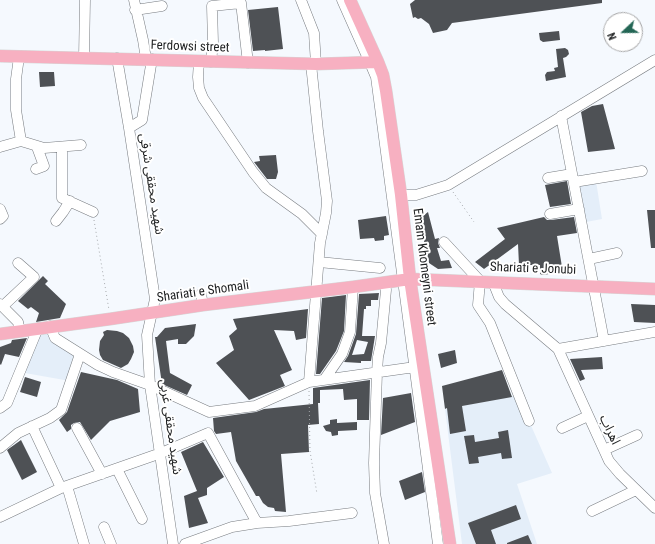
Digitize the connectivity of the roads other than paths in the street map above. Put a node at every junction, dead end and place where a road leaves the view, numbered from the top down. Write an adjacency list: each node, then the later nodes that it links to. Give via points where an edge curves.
1 (85, 0): 10 (street)
2 (301, 0): 17 (street, via 314,33)
3 (342, 0): 15 (street)
4 (350, 0): 15 (main road, Emam Khomeyni street)
5 (228, 2): 14 (street, via 212,6 213,43); 16 (street, via 240,3)
6 (134, 5): 7 (street); 12 (street)
7 (162, 6)
8 (0, 56): 9 (main road, Ferdowsi street)
9 (19, 57): 10 (main road, Ferdowsi street); 20 (street, via 16,110)
10 (84, 58): 11 (main road, Ferdowsi street)
11 (117, 58): 12 (main road, Ferdowsi street); 19 (street, شهید محققی شرقی)
12 (149, 59): 14 (main road, Ferdowsi street); 19 (street, via 142,120)
13 (655, 60): 18 (street)
14 (205, 62): 16 (main road, Ferdowsi street); 37 (street, via 198,77 203,98 252,172 266,188 302,214)
15 (374, 62): 17 (main road, Ferdowsi street); 29 (main road, Emam Khomeyni street, via 383,75); 44 (street)
16 (248, 63): 17 (main road, Ferdowsi street)
17 (314, 64): 37 (street, via 318,131 327,201)
18 (561, 116): 28 (street); 29 (street, via 448,185 416,195)
19 (129, 128): 53 (street, شهید محققی شرقی, via 156,299)
20 (21, 141): 22 (street); 23 (street)
21 (81, 145): 24 (street)
22 (0, 147)
23 (37, 147): 24 (street); 25 (street, via 44,166)
24 (62, 147): 30 (street, via 62,198)
25 (36, 169)
26 (642, 171): 28 (street)
27 (548, 178): 28 (street)
28 (573, 178): 32 (street)
29 (401, 195): 44 (main road, Emam Khomeyni street)
30 (70, 201): 33 (street); 36 (street)
31 (0, 209): 35 (street, via 3,216)
32 (579, 210): 34 (street); 40 (street)
33 (92, 212)
34 (550, 214)
35 (0, 219)
36 (56, 221)
37 (322, 234): 41 (street)
38 (444, 242): 45 (street)
39 (616, 253): 40 (street)
40 (589, 259): 48 (street)
41 (319, 262): 43 (street); 51 (street)
42 (18, 263): 52 (street, via 34,277)
43 (380, 268)
44 (407, 280): 45 (main road, Shariati e Jonubi); 47 (main road, Shariati e Shomali); 61 (street); 93 (main road, Emam Khomeyni street)
45 (480, 281): 46 (main road, Shariati e Jonubi); 68 (street, via 478,305 490,323)
46 (493, 282): 48 (main road, Shariati e Jonubi); 59 (street, via 505,304)
47 (385, 283): 49 (main road, Shariati e Shomali); 62 (street)
48 (594, 286): 50 (main road, Shariati e Jonubi); 58 (street)
49 (354, 287): 51 (main road, Shariati e Shomali); 63 (street, via 350,332 342,354)
50 (655, 289)
51 (316, 292): 53 (main road, Shariati e Shomali, via 202,299); 64 (street)
52 (2, 305): 55 (street, via 18,322)
53 (153, 313): 54 (main road, Shariati e Shomali); 65 (street, شهید محققی غربی, via 147,335)
54 (44, 327): 55 (main road, Shariati e Shomali); 60 (street, via 55,338); 66 (street, via 7,403)
55 (20, 331): 57 (main road, Shariati e Shomali)
56 (655, 332): 58 (street)
57 (0, 334)
58 (604, 341): 59 (street)
59 (558, 349): 67 (street, اهراب)
60 (80, 354): 65 (street, via 113,372); 69 (street, via 61,410)
61 (415, 367): 62 (street); 92 (street)
62 (377, 372): 63 (street); 91 (street, via 375,493)
63 (324, 380): 64 (street)
64 (309, 382): 65 (street, via 254,406 210,412)
65 (150, 385): 75 (street, شهید محققی غربی)
66 (0, 408)
67 (588, 416): 71 (street); 74 (street, اهراب)
68 (529, 421)
69 (32, 426): 73 (street, via 18,433); 78 (street)
70 (77, 428): 77 (street)
71 (562, 428)
72 (637, 435): 74 (street)
73 (0, 448)
74 (604, 450): 79 (street, اهراب, via 609,461)
75 (161, 453): 76 (street); 85 (street, via 208,433); 89 (street, شهید محققی غربی)
76 (117, 469): 77 (street); 84 (street)
77 (102, 474): 78 (street)
78 (64, 487): 83 (street); 87 (street)
79 (636, 490): 80 (street, اهراب); 81 (street)
80 (655, 508)
81 (592, 511)
82 (352, 513): 85 (street)
83 (0, 517)
84 (142, 519)
85 (257, 523): 90 (street, via 232,527)
86 (104, 527): 88 (street)
87 (84, 544)
88 (111, 544)
89 (173, 544)
90 (185, 544)
91 (384, 544)
92 (438, 544)
93 (450, 544)

